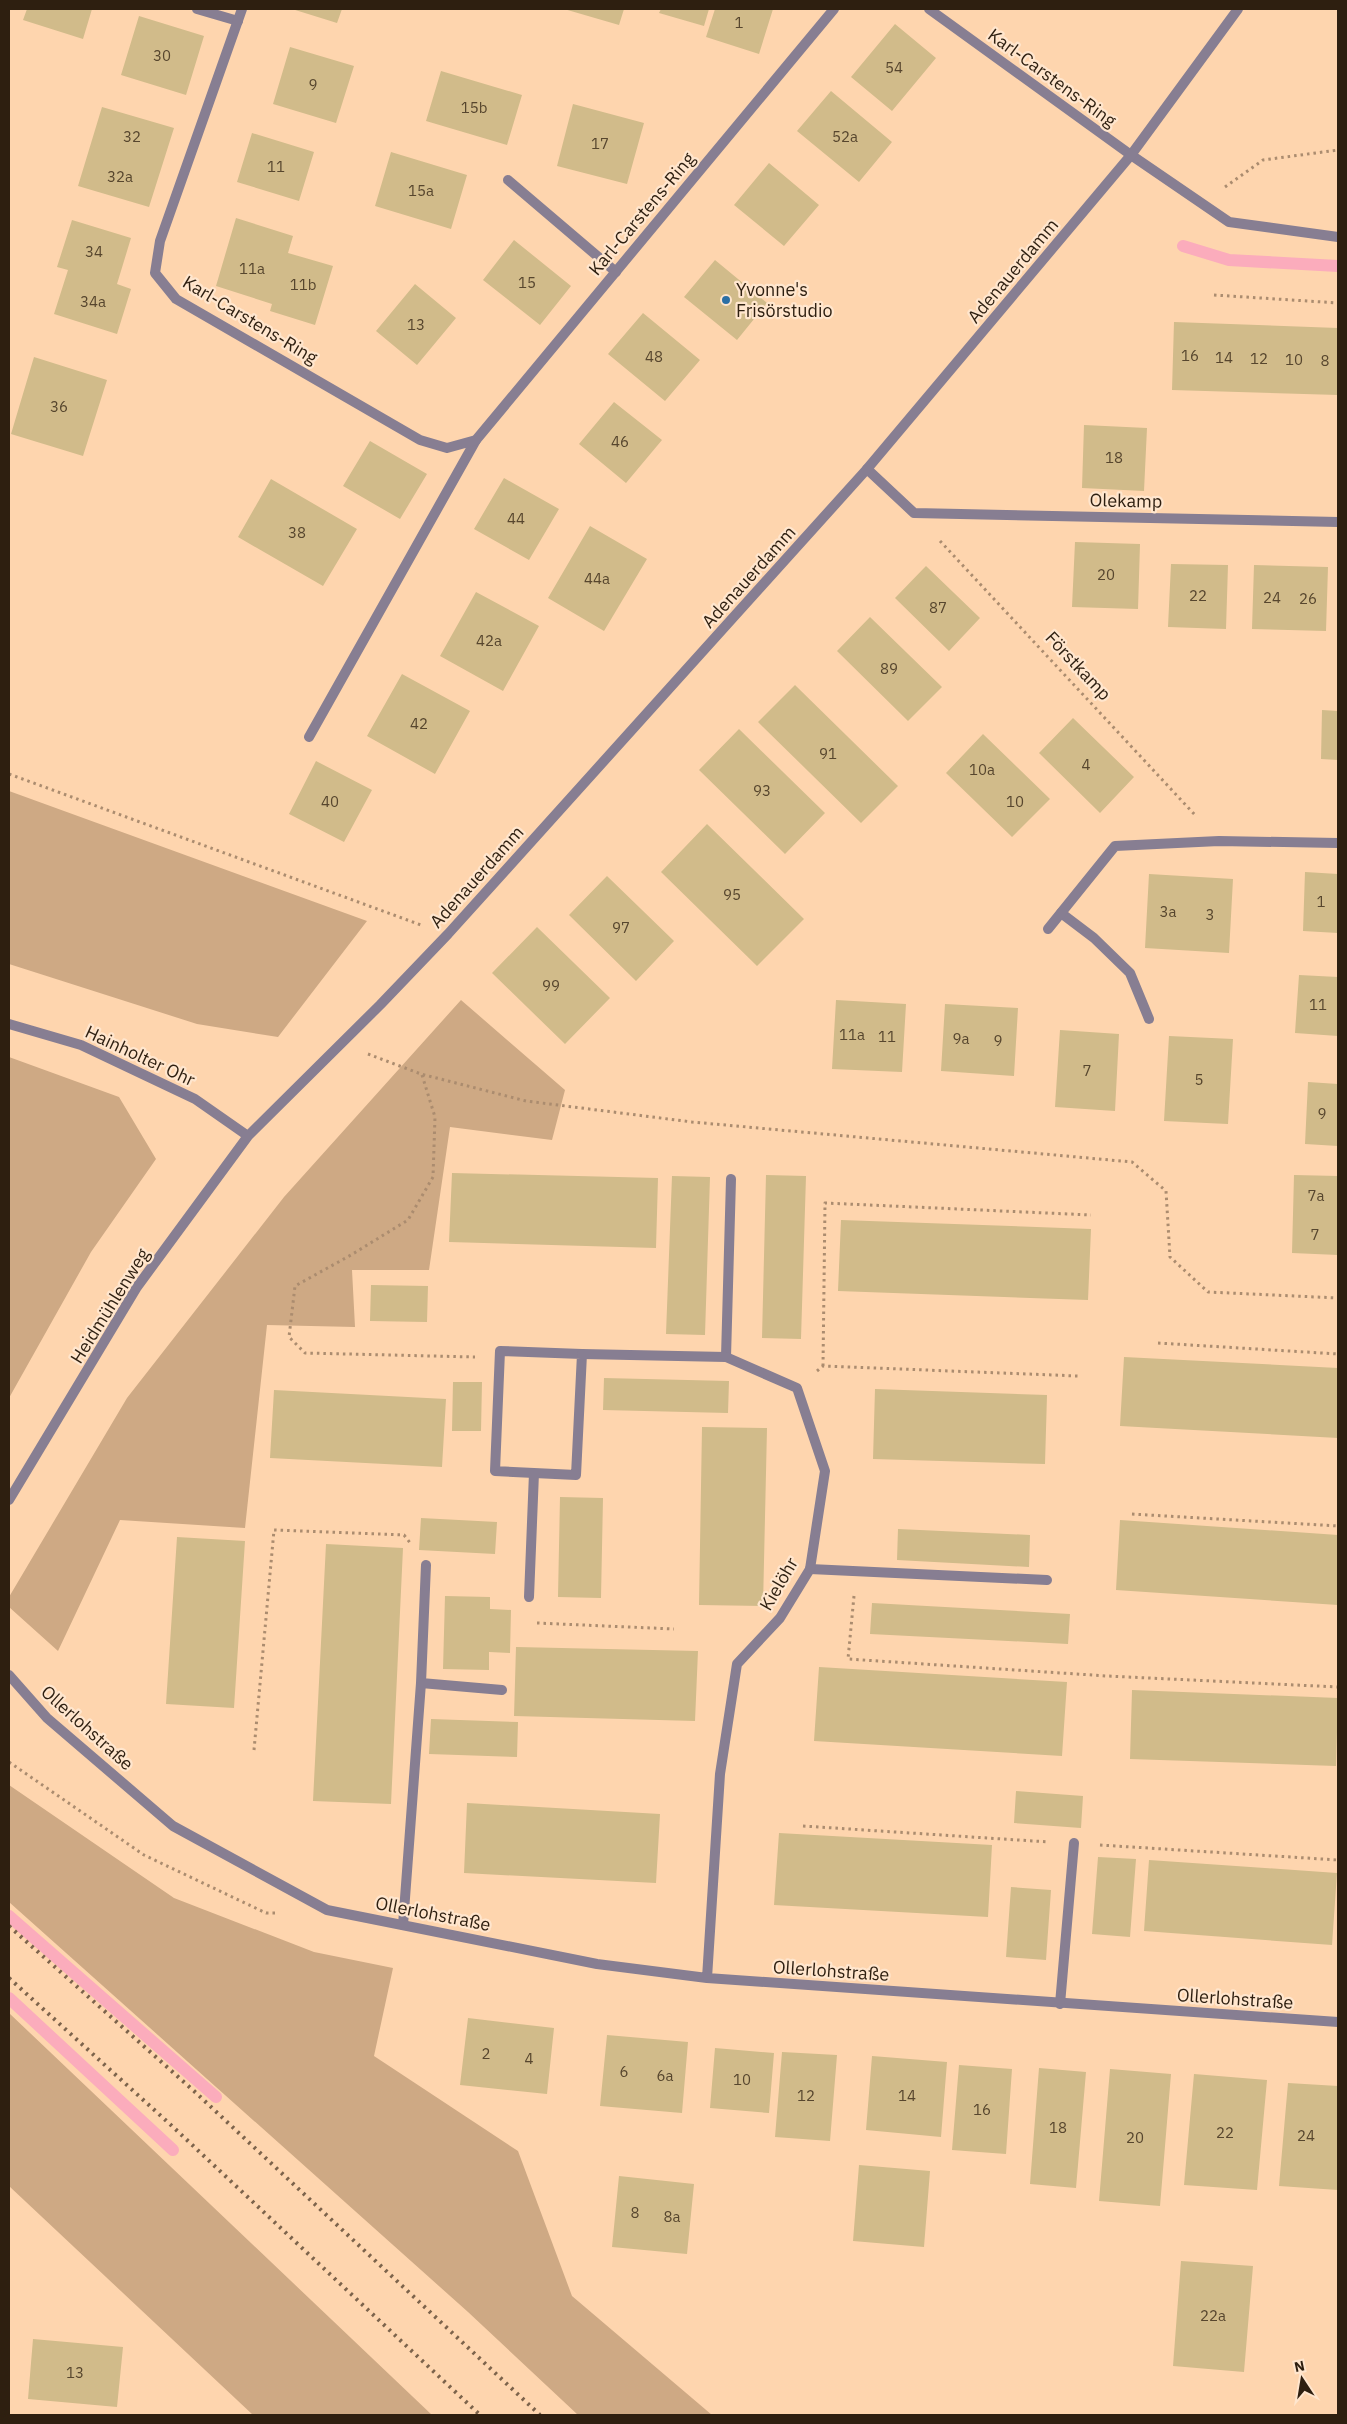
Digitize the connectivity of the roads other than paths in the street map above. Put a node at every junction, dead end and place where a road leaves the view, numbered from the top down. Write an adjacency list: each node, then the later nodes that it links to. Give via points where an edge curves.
1 (197, 9): 6 (street)
2 (242, 9): 6 (street, Karl-Carstens-Ring)
3 (834, 9): 10 (street, Karl-Carstens-Ring)
4 (929, 9): 7 (street, Karl-Carstens-Ring)
5 (1238, 9): 7 (street, Adenauerdamm)
6 (238, 21): 11 (street, Karl-Carstens-Ring, via 160,241 156,273 176,299 420,440 447,448)
7 (1131, 155): 9 (street, Karl-Carstens-Ring, via 1229,222); 12 (street, Adenauerdamm)
8 (508, 180): 10 (street)
9 (1338, 237)
10 (616, 272): 11 (street, Karl-Carstens-Ring)
11 (476, 440): 14 (street, Karl-Carstens-Ring)
12 (867, 469): 13 (street, Olekamp, via 914,513); 20 (street, Adenauerdamm, via 448,934)
13 (1338, 522)
14 (309, 737)
15 (1338, 843): 16 (street, via 1219,841 1115,846)
16 (1060, 913): 17 (street); 18 (street, via 1094,938 1130,973)
17 (1048, 929)
18 (1149, 1019)
19 (9, 1024): 20 (street, Hainholter Ohr, via 81,1045 195,1099)
20 (248, 1136): 25 (street, Heidmühlenweg, via 137,1287)
21 (731, 1179): 23 (street)
22 (582, 1354): 23 (street); 24 (street, via 576,1475); 24 (street, via 500,1351 495,1471)
23 (726, 1358): 27 (street, Kielöhr, via 798,1388 825,1471)
24 (534, 1473): 29 (street)
25 (9, 1500)
26 (426, 1565): 31 (street)
27 (810, 1569): 28 (street); 35 (street, Kielöhr, via 780,1618 738,1664 720,1774)
28 (1046, 1580)
29 (529, 1596)
30 (9, 1675): 34 (street, Ollerlohstraße, via 47,1718 173,1826 327,1910)
31 (421, 1683): 32 (street); 34 (street)
32 (502, 1690)
33 (1074, 1844): 36 (street)
34 (403, 1925): 35 (street, Ollerlohstraße, via 597,1964)
35 (707, 1978): 36 (street, Ollerlohstraße)
36 (1060, 2004): 37 (street, Ollerlohstraße)
37 (1338, 2022)

